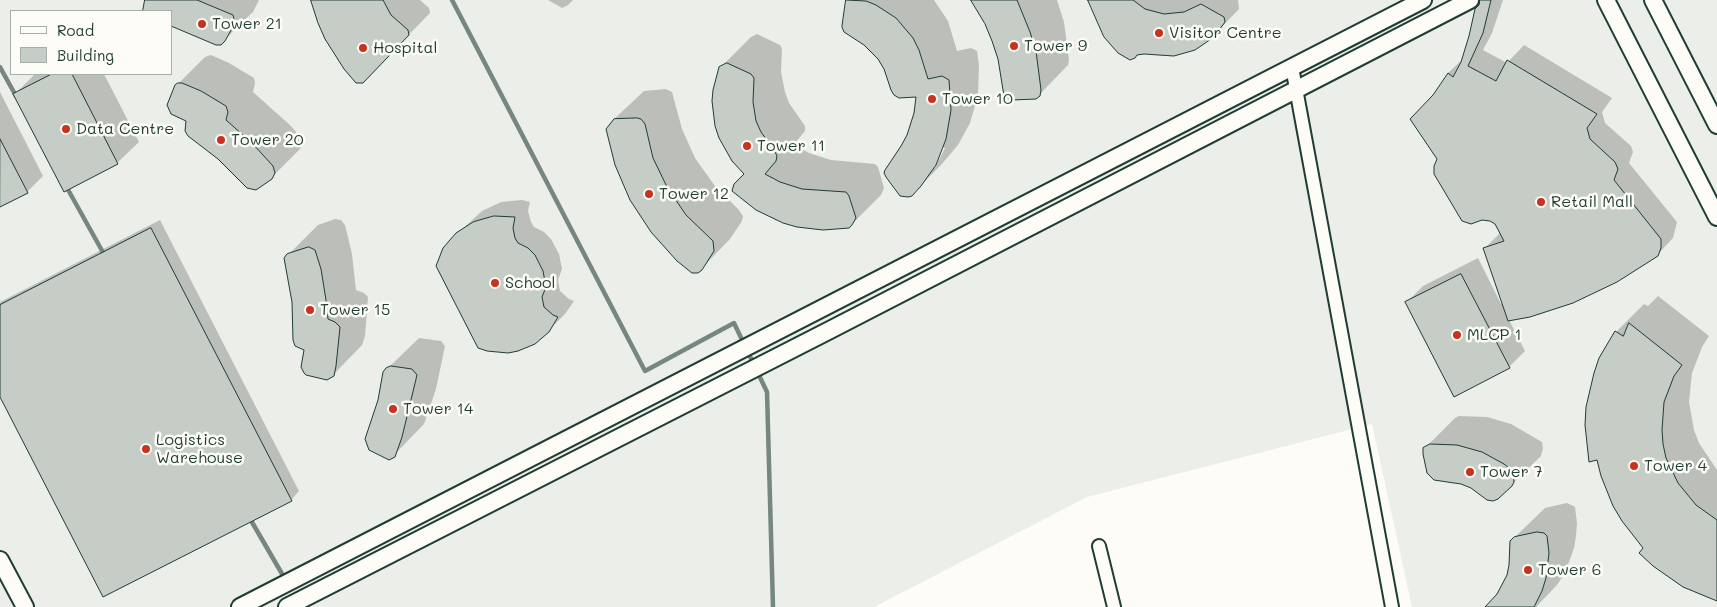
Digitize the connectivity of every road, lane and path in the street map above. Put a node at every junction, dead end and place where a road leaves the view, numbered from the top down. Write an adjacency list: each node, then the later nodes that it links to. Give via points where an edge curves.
1 (1423, 0): 5 (street)
2 (1470, 0): 6 (street)
3 (1606, 0): 8 (street)
4 (1653, 0): 7 (street)
5 (1292, 67): 6 (street); 12 (street)
6 (1297, 89): 13 (street); 15 (street)
7 (1717, 125)
8 (1717, 217)
9 (1099, 546): 14 (street)
10 (0, 560): 11 (street)
11 (25, 607)
12 (240, 607)
13 (287, 607)
14 (1114, 607)
15 (1392, 607)

